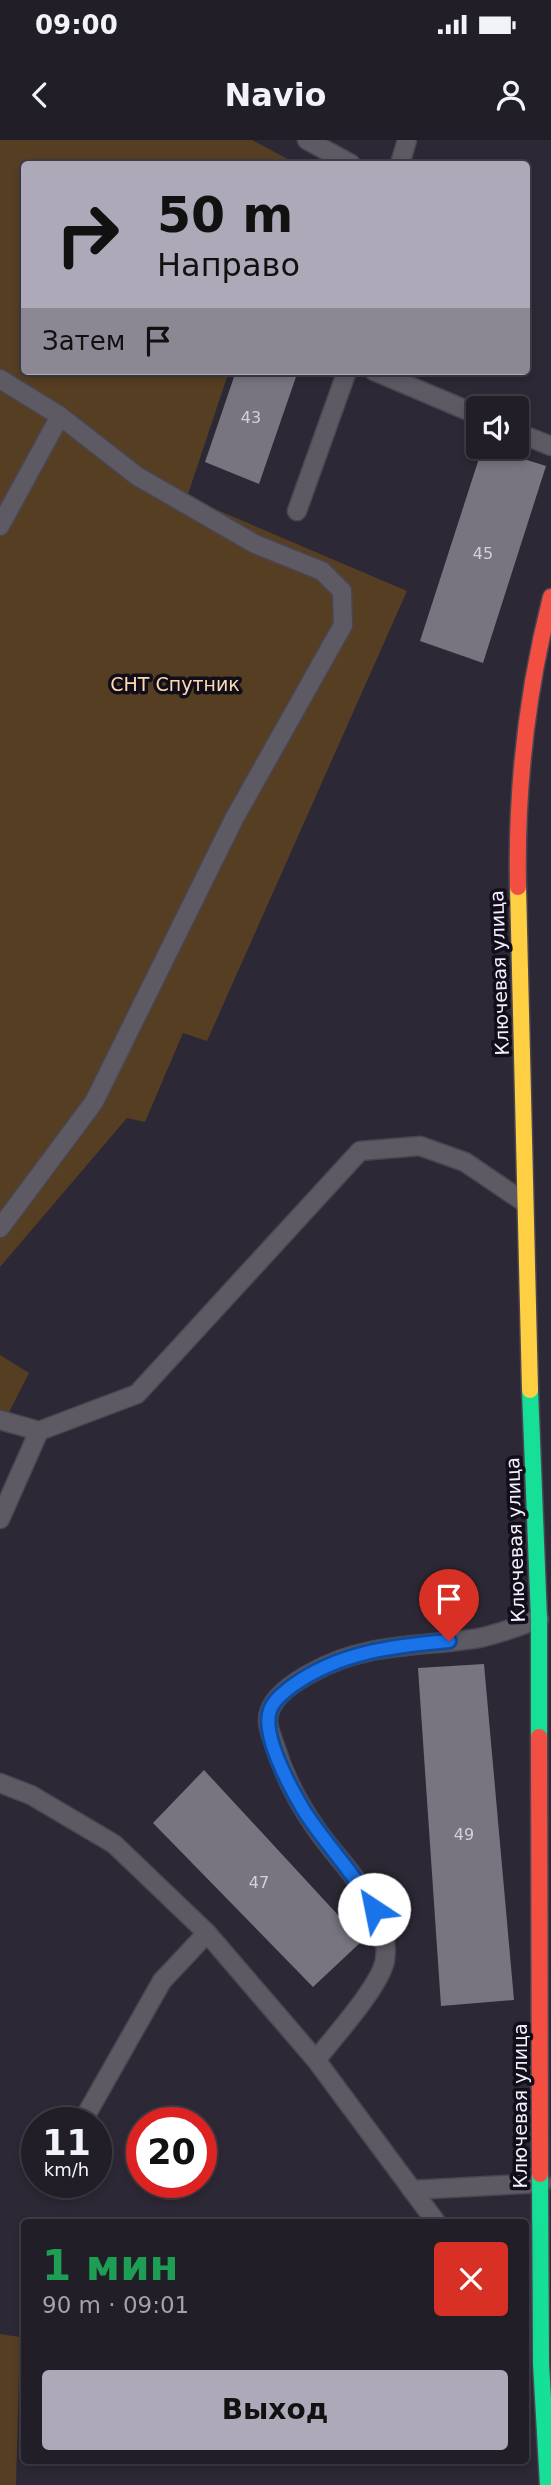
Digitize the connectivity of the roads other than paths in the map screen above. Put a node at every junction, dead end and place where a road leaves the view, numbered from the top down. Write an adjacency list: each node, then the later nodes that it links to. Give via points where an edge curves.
1 (307, 140): 3 (lane)
2 (407, 140): 4 (lane)
3 (346, 161)
4 (401, 161)
5 (346, 375): 12 (lane)
6 (383, 375): 8 (lane)
7 (0, 379): 9 (lane)
8 (466, 410)
9 (60, 416): 13 (lane); 16 (lane, via 138,476 255,544 323,571 342,591 343,625 234,819 94,1102)
10 (529, 437): 11 (lane)
11 (551, 446)
12 (298, 511)
13 (0, 526)
14 (551, 597): 15 (street, Ключевая улица, via 525,730 517,851)
15 (526, 1204): 18 (lane, via 465,1161 420,1146 360,1151 136,1394); 20 (street, Ключевая улица)
16 (0, 1228)
17 (0, 1420): 18 (lane)
18 (39, 1431): 19 (lane)
19 (0, 1519)
20 (539, 1619): 23 (lane, via 475,1639 396,1645 349,1656 303,1678 270,1709 269,1729 284,1775 316,1829 367,1896 384,1933 385,1958 375,1985); 25 (street, Ключевая улица)
21 (0, 1783): 22 (lane, via 31,1795 114,1844)
22 (207, 1933): 23 (lane); 24 (lane, via 162,1981)
23 (316, 2060): 26 (lane)
24 (91, 2107)
25 (542, 2183): 26 (lane); 29 (street, Ключевая улица)
26 (412, 2190): 27 (lane)
27 (434, 2219)
28 (529, 2348): 29 (lane)
29 (541, 2364): 30 (street, Ключевая улица)
30 (548, 2485)

